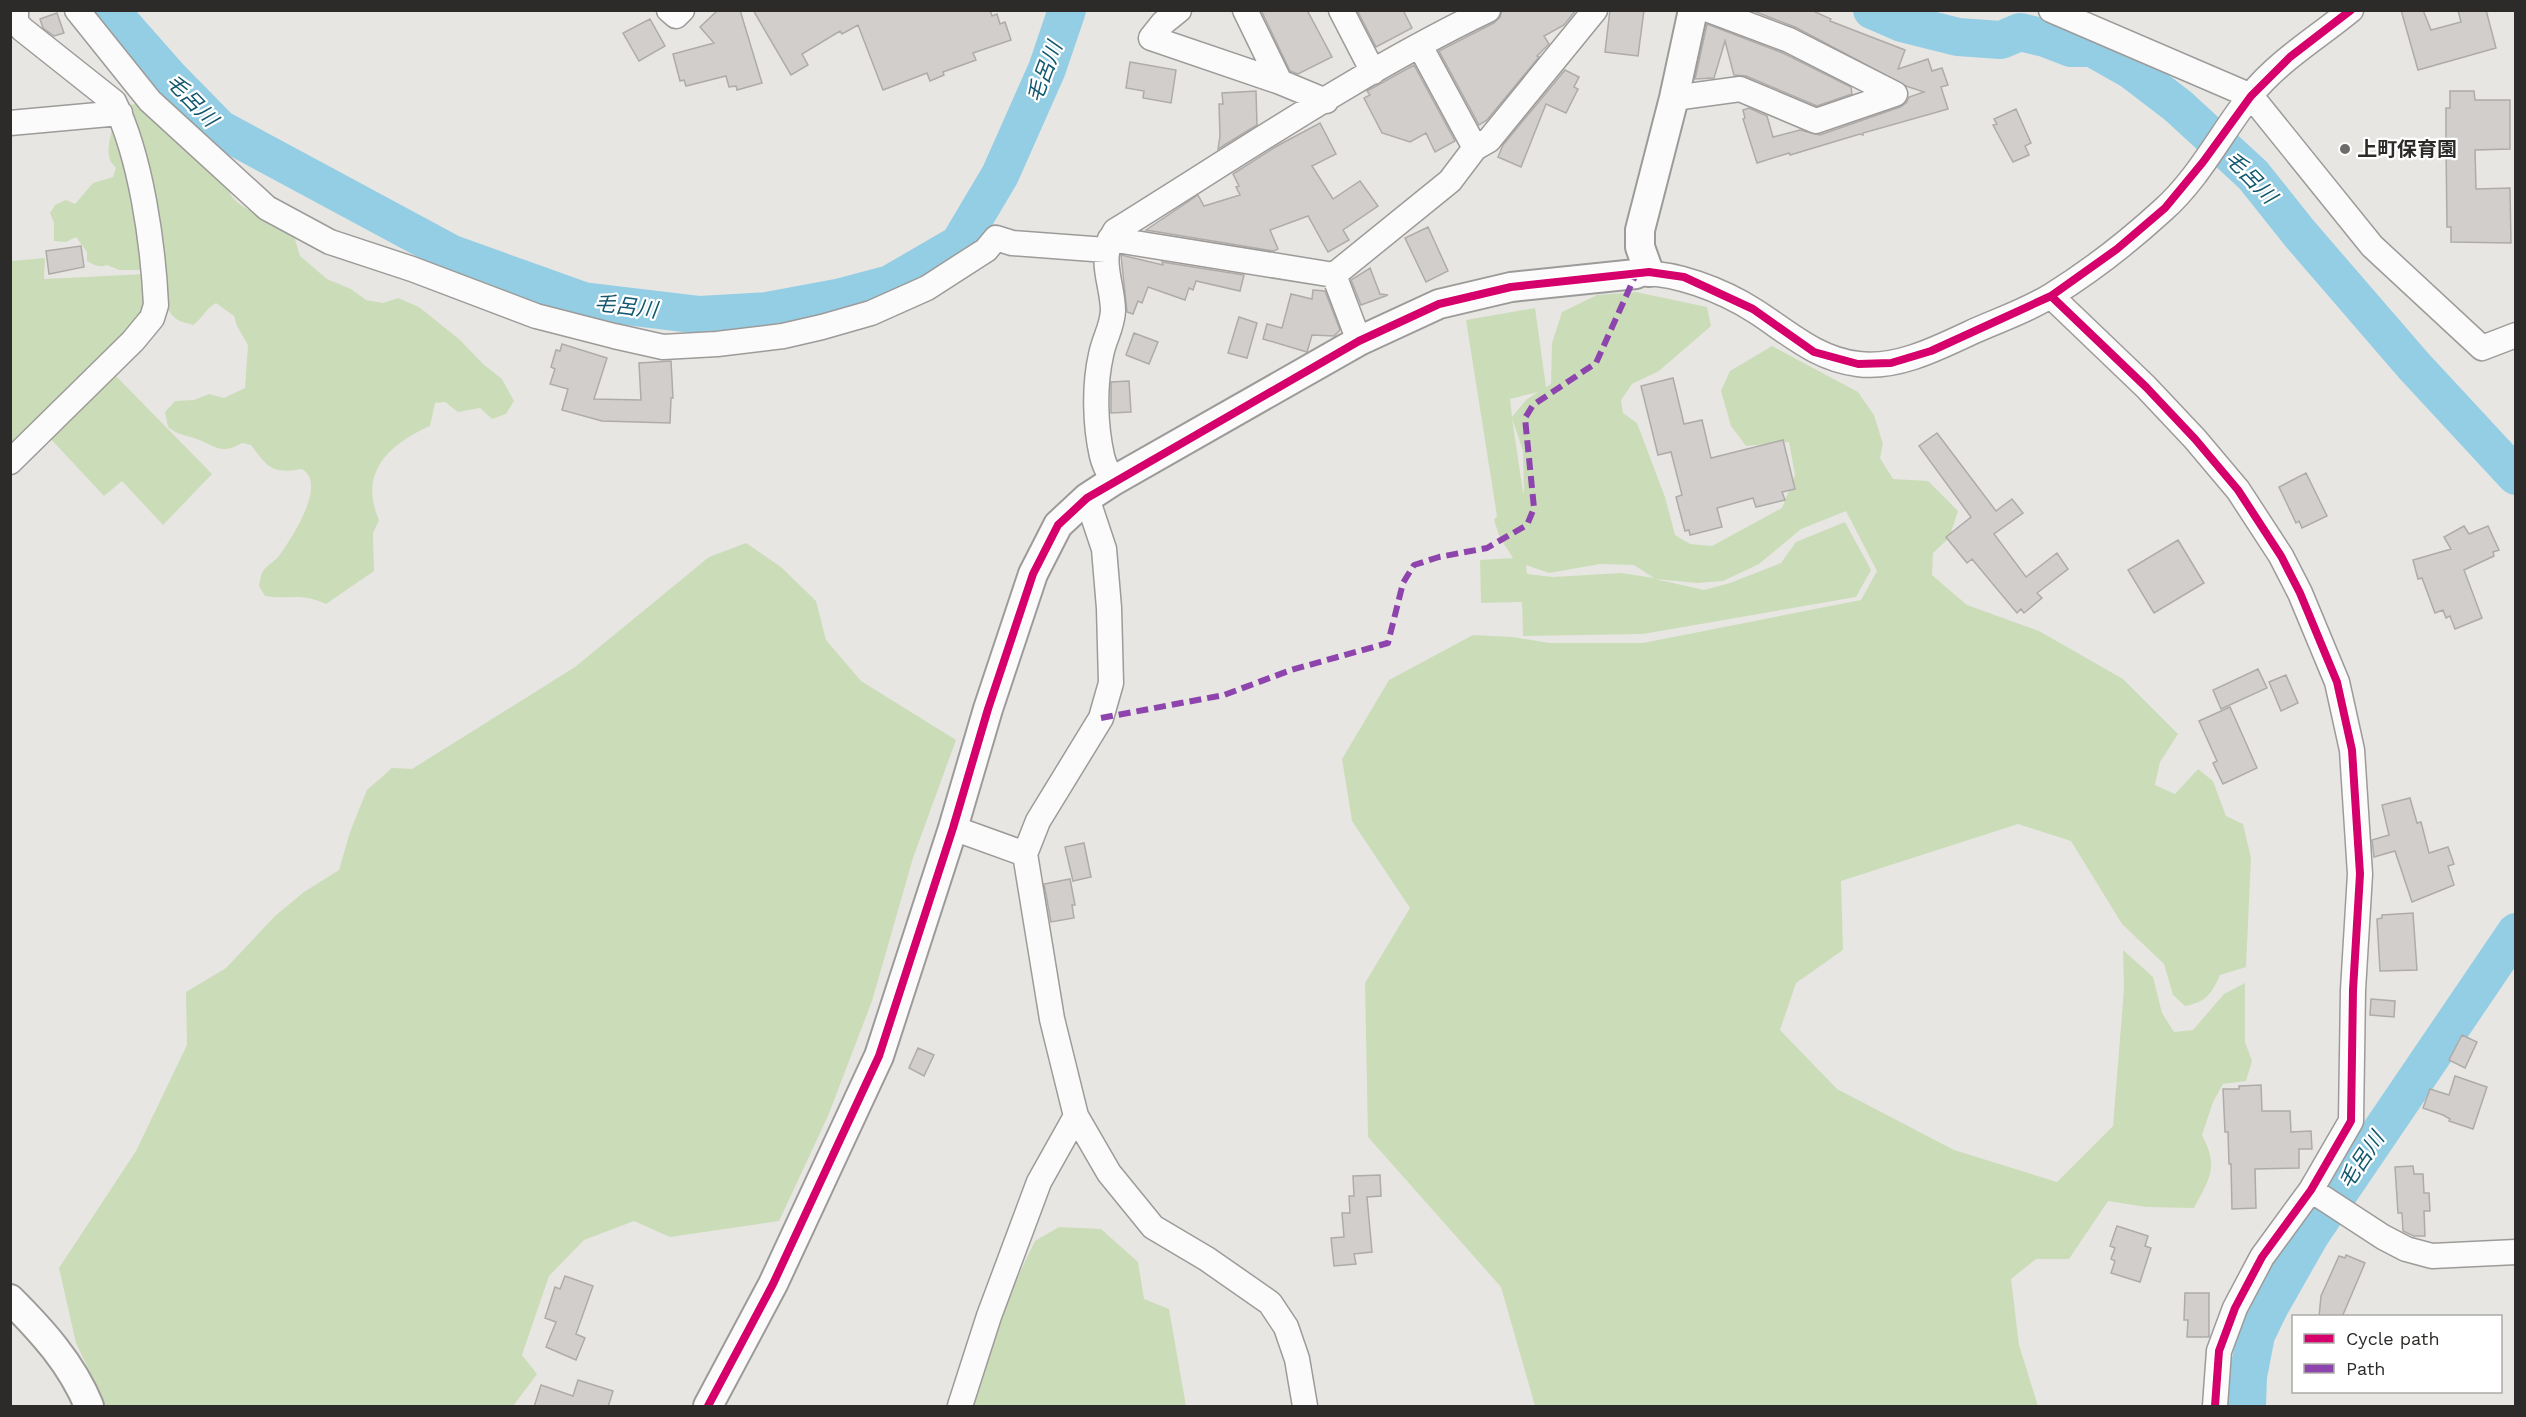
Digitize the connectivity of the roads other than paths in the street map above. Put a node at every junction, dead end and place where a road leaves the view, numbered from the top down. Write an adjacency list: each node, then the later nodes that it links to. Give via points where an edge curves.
1 (16, 10): 20 (street, via 16,22 22,29 114,102)
2 (77, 10): 23 (street, via 150,101 267,208 330,242 536,316 614,336 663,347 783,336 871,313 927,288 986,250 996,238 1012,243)
3 (669, 10): 4 (street, via 676,16)
4 (682, 10)
5 (1179, 10): 16 (street, via 1151,39)
6 (1245, 10): 16 (street)
7 (1341, 10): 15 (street)
8 (1488, 10): 14 (street)
9 (1595, 10): 22 (street, via 1488,140)
10 (1693, 10): 17 (street)
11 (1709, 10): 17 (street, via 1789,40 1895,94 1816,121 1740,89)
12 (2051, 10): 19 (street)
13 (2350, 10): 19 (street, via 2290,57)
14 (1420, 46): 15 (street); 22 (street)
15 (1373, 72): 18 (street)
16 (1280, 82): 18 (street)
17 (1674, 98): 24 (street, via 1640,230)
18 (1326, 101): 23 (street, via 1115,231)
19 (2247, 102): 26 (street, via 2165,208 2117,249); 27 (street, via 2372,246 2482,348)
20 (120, 113): 21 (street); 29 (street, via 133,151 144,207 156,305 152,318)
21 (10, 123)
22 (1475, 148): 25 (street, via 1450,181)
23 (1108, 245): 25 (street); 30 (street, via 1112,329 1098,370 1098,418 1102,458)
24 (1642, 273): 26 (street, via 1684,277 1753,309 1814,352 1858,364 1891,363 1931,351); 28 (street, via 1511,287 1439,304)
25 (1334, 275): 28 (street)
26 (2051, 296): 35 (street, via 2146,387 2238,490 2281,556 2337,682 2352,750 2360,874 2351,1121)
27 (2516, 335)
28 (1359, 341): 30 (street)
29 (10, 462)
30 (1113, 482): 31 (street)
31 (1087, 498): 32 (street, via 1058,525 1033,574); 33 (street, via 1104,549 1111,683 1101,718 1038,821)
32 (953, 828): 33 (street); 39 (street, via 863,1094 773,1284)
33 (1025, 854): 34 (street, via 1052,1019)
34 (1076, 1116): 40 (street, via 1039,1182); 41 (street, via 1109,1173 1153,1227 1270,1303 1290,1338)
35 (2316, 1193): 36 (street, via 2406,1249 2433,1256); 42 (street, via 2262,1257 2235,1308 2219,1351)
36 (2516, 1252)
37 (10, 1299): 38 (street, via 46,1336 68,1366)
38 (89, 1407)
39 (708, 1407)
40 (960, 1407)
41 (1305, 1407)
42 (2216, 1407)

